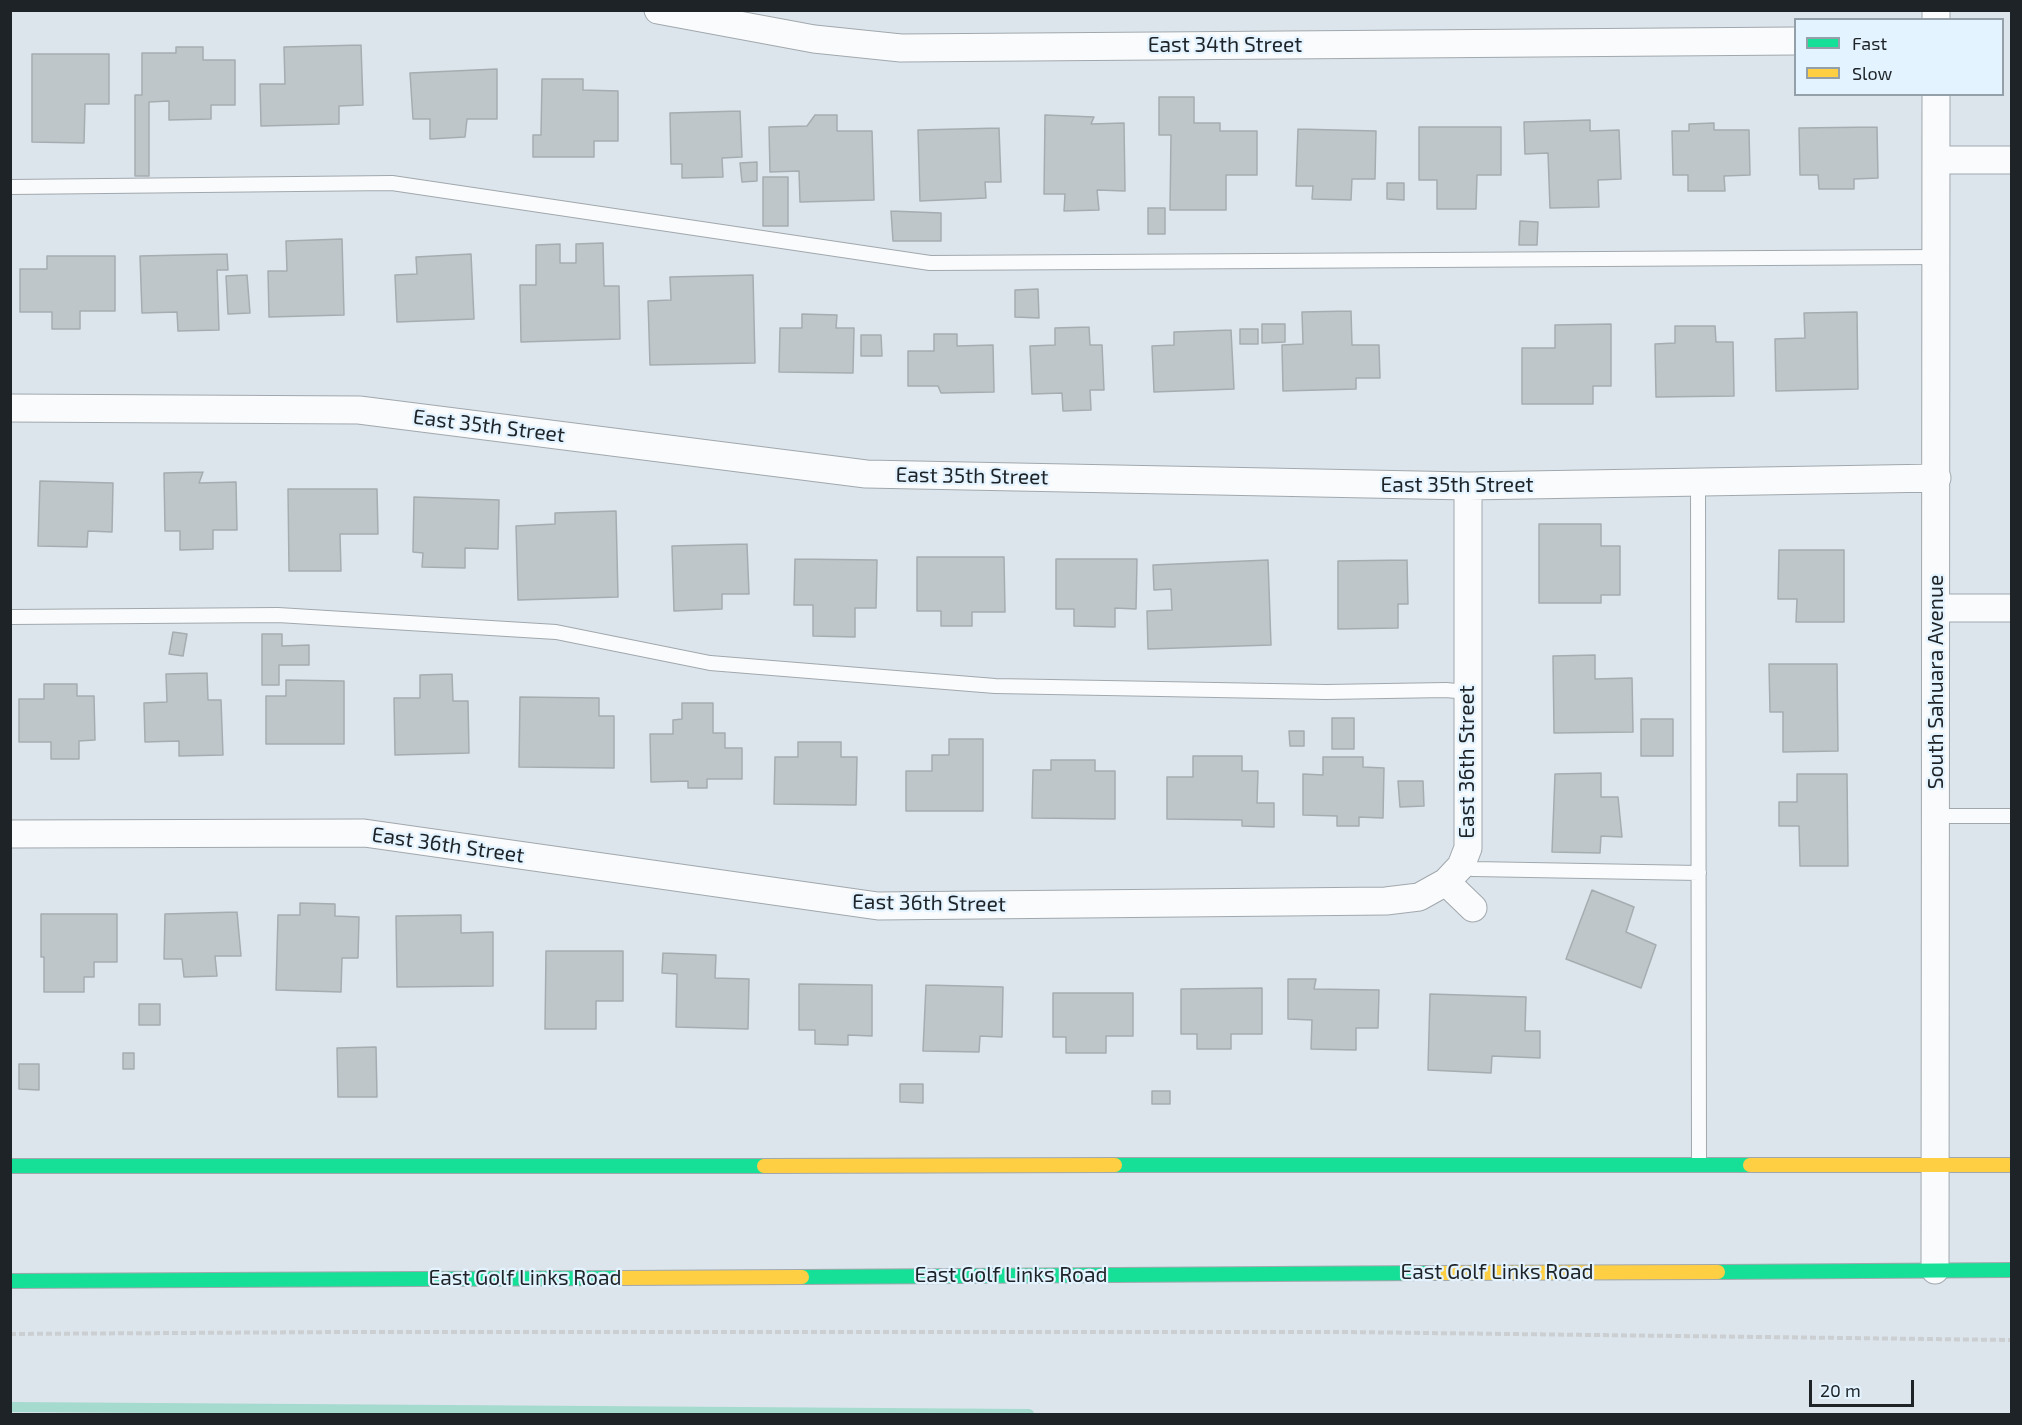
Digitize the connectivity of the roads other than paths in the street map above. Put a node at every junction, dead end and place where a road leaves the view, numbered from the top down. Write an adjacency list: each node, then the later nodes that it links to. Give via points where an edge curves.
1 (658, 10): 2 (street, East 34th Street, via 814,39 901,48)
2 (1794, 40)
3 (1936, 96): 4 (street, South Sahuara Avenue)
4 (1937, 160): 5 (street); 7 (street, South Sahuara Avenue)
5 (2012, 160)
6 (10, 187): 7 (lane, via 392,183 930,263)
7 (1937, 257): 9 (street, South Sahuara Avenue)
8 (10, 408): 11 (street, East 35th Street, via 359,410 866,474)
9 (1936, 478): 10 (street, East 35th Street); 12 (street, South Sahuara Avenue)
10 (1698, 482): 11 (street, East 35th Street); 19 (lane)
11 (1468, 486): 15 (street, East 36th Street)
12 (1936, 608): 13 (street); 16 (street, South Sahuara Avenue)
13 (2012, 608)
14 (10, 617): 15 (lane, via 278,615 556,632 710,663 995,686)
15 (1467, 692): 20 (street, East 36th Street, via 1468,848)
16 (1935, 816): 17 (lane); 23 (street, South Sahuara Avenue)
17 (2012, 816)
18 (10, 834): 20 (street, East 36th Street, via 364,833 878,906 1386,902 1419,897)
19 (1699, 873): 20 (lane, via 1473,869); 22 (lane)
20 (1454, 874): 21 (street)
21 (1473, 908)
22 (1699, 1164): 23 (main road); 25 (main road)
23 (1935, 1164): 24 (main road); 26 (street, South Sahuara Avenue)
24 (2012, 1164)
25 (10, 1166)
26 (1935, 1270): 27 (main road, East Golf Links Road); 28 (main road, East Golf Links Road)
27 (2012, 1270)
28 (10, 1281)

